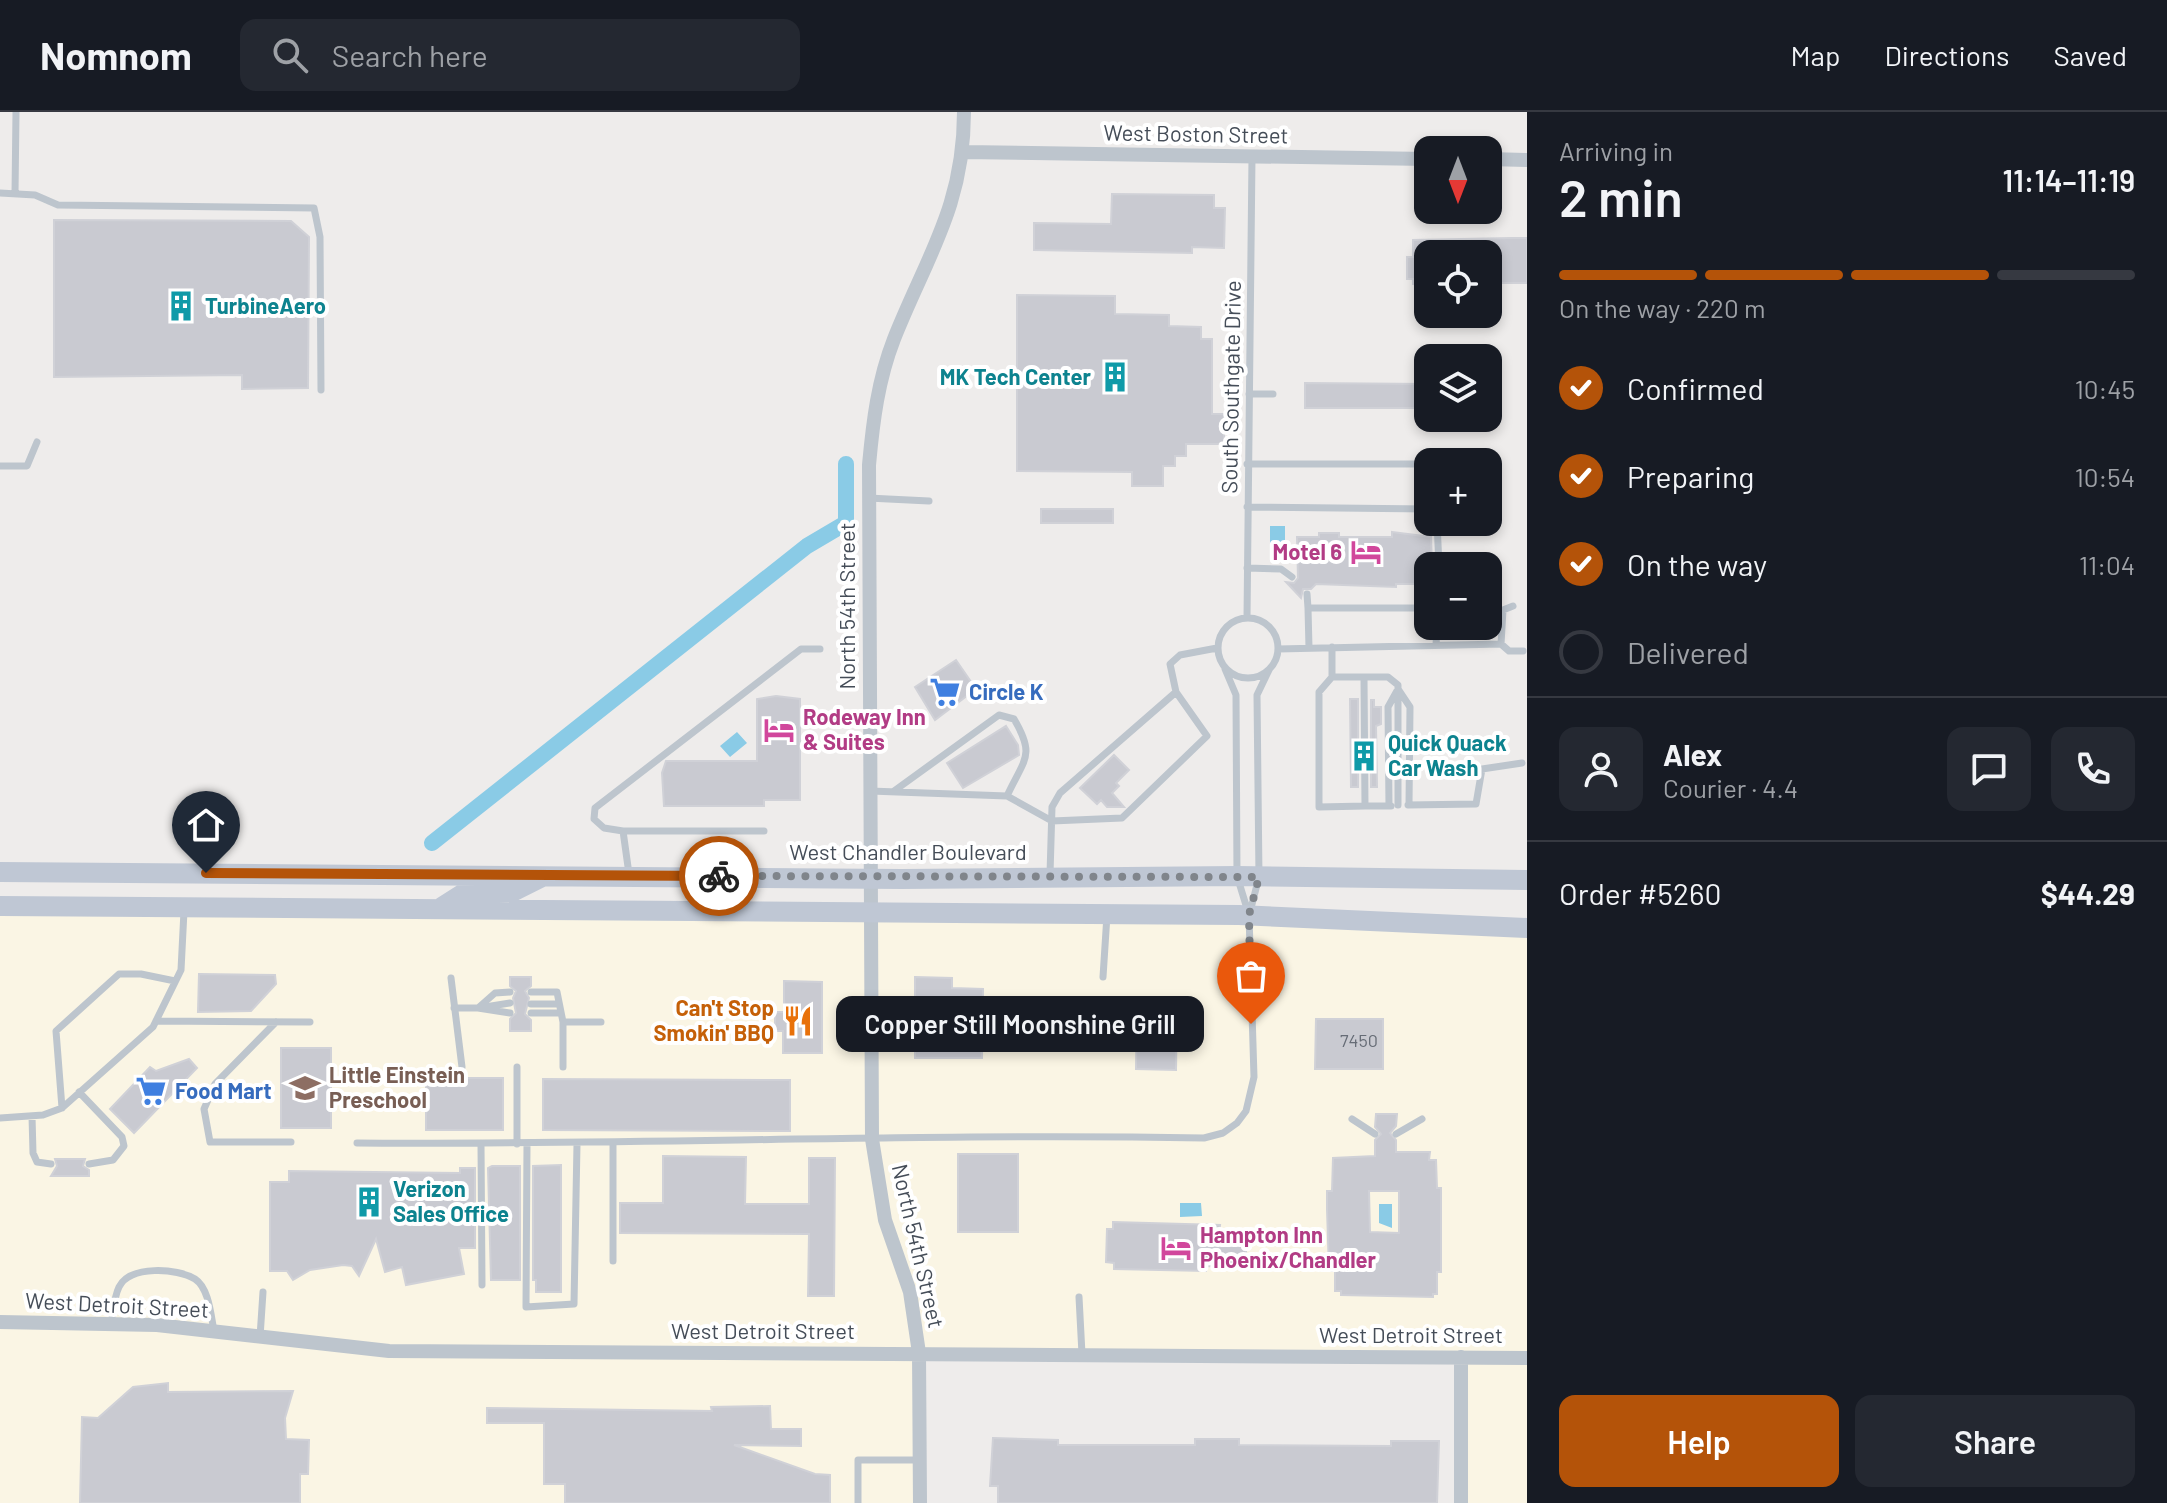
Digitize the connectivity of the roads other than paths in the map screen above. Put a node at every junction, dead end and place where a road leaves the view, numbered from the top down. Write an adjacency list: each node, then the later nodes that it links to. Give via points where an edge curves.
1 (16, 112): 9 (lane)
2 (964, 112): 3 (street, North 54th Street)
3 (964, 152): 4 (street, West Boston Street); 17 (street, North 54th Street, via 953,203 894,339 876,396)
4 (1252, 157): 5 (street, West Boston Street); 11 (lane, South Southgate Drive)
5 (1414, 159)
6 (1502, 159): 7 (street)
7 (1527, 160)
8 (0, 193): 9 (lane)
9 (15, 194): 10 (lane, via 58,205 314,208 320,237)
10 (321, 390)
11 (1249, 394): 12 (lane); 14 (lane, South Southgate Drive)
12 (1273, 394)
13 (37, 442): 16 (lane, via 27,466)
14 (1247, 464): 15 (lane); 19 (lane, South Southgate Drive)
15 (1414, 464)
16 (0, 466)
17 (868, 498): 18 (lane); 44 (street, North 54th Street)
18 (929, 501)
19 (1247, 507): 20 (lane); 21 (lane, South Southgate Drive)
20 (1414, 509)
21 (1247, 568): 22 (lane, via 1281,569); 27 (lane, South Southgate Drive)
22 (1292, 577)
23 (1307, 594): 25 (lane)
24 (1513, 606): 29 (lane, via 1503,610)
25 (1308, 608): 26 (lane); 33 (lane)
26 (1414, 608)
27 (1247, 618): 32 (lane, via 1228,624); 35 (lane, via 1270,627)
28 (1436, 640): 30 (lane)
29 (1501, 644): 30 (lane); 36 (lane, via 1509,651)
30 (1436, 645): 31 (lane)
31 (1332, 647): 33 (lane); 39 (lane)
32 (1217, 648): 37 (lane); 42 (lane, via 1180,655 1170,664)
33 (1309, 648): 35 (lane)
34 (820, 649): 52 (lane, via 801,649 595,808 594,819 604,828)
35 (1278, 649): 38 (lane)
36 (1523, 651)
37 (1225, 669): 38 (lane, via 1247,679); 58 (lane, via 1236,695)
38 (1269, 670): 59 (lane, via 1257,695)
39 (1332, 677): 40 (lane); 49 (lane, via 1319,692 1319,807)
40 (1364, 677): 41 (lane, via 1388,677); 49 (lane)
41 (1398, 689): 47 (lane); 48 (lane, via 1410,707); 50 (lane, via 1388,707)
42 (1176, 692): 51 (lane, via 1060,793); 51 (lane, via 1207,736 1122,818)
43 (1522, 763): 48 (lane, via 1482,769 1476,804)
44 (870, 791): 45 (lane); 60 (street, North 54th Street)
45 (893, 792): 46 (lane); 46 (lane, via 999,715 1014,719 1027,741)
46 (1007, 796): 51 (lane)
47 (1398, 805): 48 (lane); 50 (lane)
48 (1409, 805)
49 (1365, 806): 50 (lane)
50 (1389, 806)
51 (1052, 821): 57 (lane)
52 (623, 831): 53 (lane); 56 (lane)
53 (764, 831)
54 (0, 872): 55 (main road, West Chandler Boulevard)
55 (545, 875): 56 (main road, West Chandler Boulevard); 64 (main road, via 512,892 464,893)
56 (629, 875): 60 (main road, West Chandler Boulevard)
57 (1050, 876): 58 (main road, West Chandler Boulevard); 60 (main road, West Chandler Boulevard)
58 (1237, 876): 59 (main road, West Chandler Boulevard); 67 (lane)
59 (1259, 877): 61 (main road, West Chandler Boulevard); 67 (lane)
60 (870, 878): 65 (street, North 54th Street)
61 (1527, 880)
62 (183, 905): 63 (main road); 64 (main road); 71 (lane, via 181,970)
63 (0, 906)
64 (442, 907): 65 (main road)
65 (870, 910): 66 (main road); 97 (street, North 54th Street)
66 (1107, 913): 67 (main road); 69 (lane)
67 (1249, 915): 68 (main road); 97 (lane, via 1254,1077 1246,1111 1223,1133 1204,1138)
68 (1527, 928)
69 (1103, 977)
70 (451, 978): 77 (lane)
71 (175, 981): 82 (lane); 90 (lane, via 119,974 56,1031)
72 (510, 992): 78 (lane, via 495,993)
73 (531, 992): 76 (lane, via 557,992)
74 (510, 1003): 78 (lane)
75 (531, 1004): 76 (lane)
76 (559, 1004): 81 (lane)
77 (454, 1008): 78 (lane); 86 (lane)
78 (478, 1008): 79 (lane)
79 (510, 1013)
80 (531, 1013): 81 (lane)
81 (562, 1018): 85 (lane); 88 (lane)
82 (156, 1021): 83 (lane); 89 (lane)
83 (276, 1022): 84 (lane); 98 (lane, via 215,1084 204,1109 210,1142)
84 (310, 1022)
85 (601, 1022)
86 (462, 1067)
87 (517, 1067): 102 (lane)
88 (563, 1067)
89 (79, 1092): 90 (lane); 106 (lane, via 122,1137 124,1146 113,1160)
90 (62, 1108): 91 (lane)
91 (32, 1116): 92 (lane); 105 (lane, via 33,1153 37,1162)
92 (0, 1118)
93 (1352, 1119): 95 (lane)
94 (1422, 1119): 96 (lane)
95 (1375, 1134)
96 (1396, 1134)
97 (872, 1139): 100 (lane); 115 (street, North 54th Street, via 885,1220 910,1292)
98 (291, 1142)
99 (357, 1143): 101 (lane)
100 (613, 1143): 104 (lane); 107 (lane)
101 (481, 1144): 102 (lane); 108 (lane)
102 (517, 1144): 103 (lane)
103 (527, 1144): 104 (lane); 104 (lane, via 526,1307 574,1304)
104 (577, 1144)
105 (51, 1164)
106 (89, 1164)
107 (613, 1261)
108 (482, 1285)
109 (263, 1292): 114 (lane)
110 (1079, 1297): 116 (lane)
111 (0, 1322): 112 (street, West Detroit Street)
112 (111, 1324): 113 (street, West Detroit Street); 113 (lane, via 119,1286 132,1274 165,1271 196,1279 206,1293)
113 (214, 1331): 114 (street, West Detroit Street)
114 (260, 1337): 115 (street, West Detroit Street, via 389,1351)
115 (919, 1353): 116 (street, West Detroit Street); 119 (street, North 54th Street)
116 (1082, 1354): 117 (street, West Detroit Street)
117 (1461, 1357): 118 (street, West Detroit Street); 122 (street)
118 (1527, 1358)
119 (920, 1460): 120 (lane, via 858,1460); 121 (street, North 54th Street)
120 (858, 1503)
121 (920, 1503)
122 (1461, 1503)

